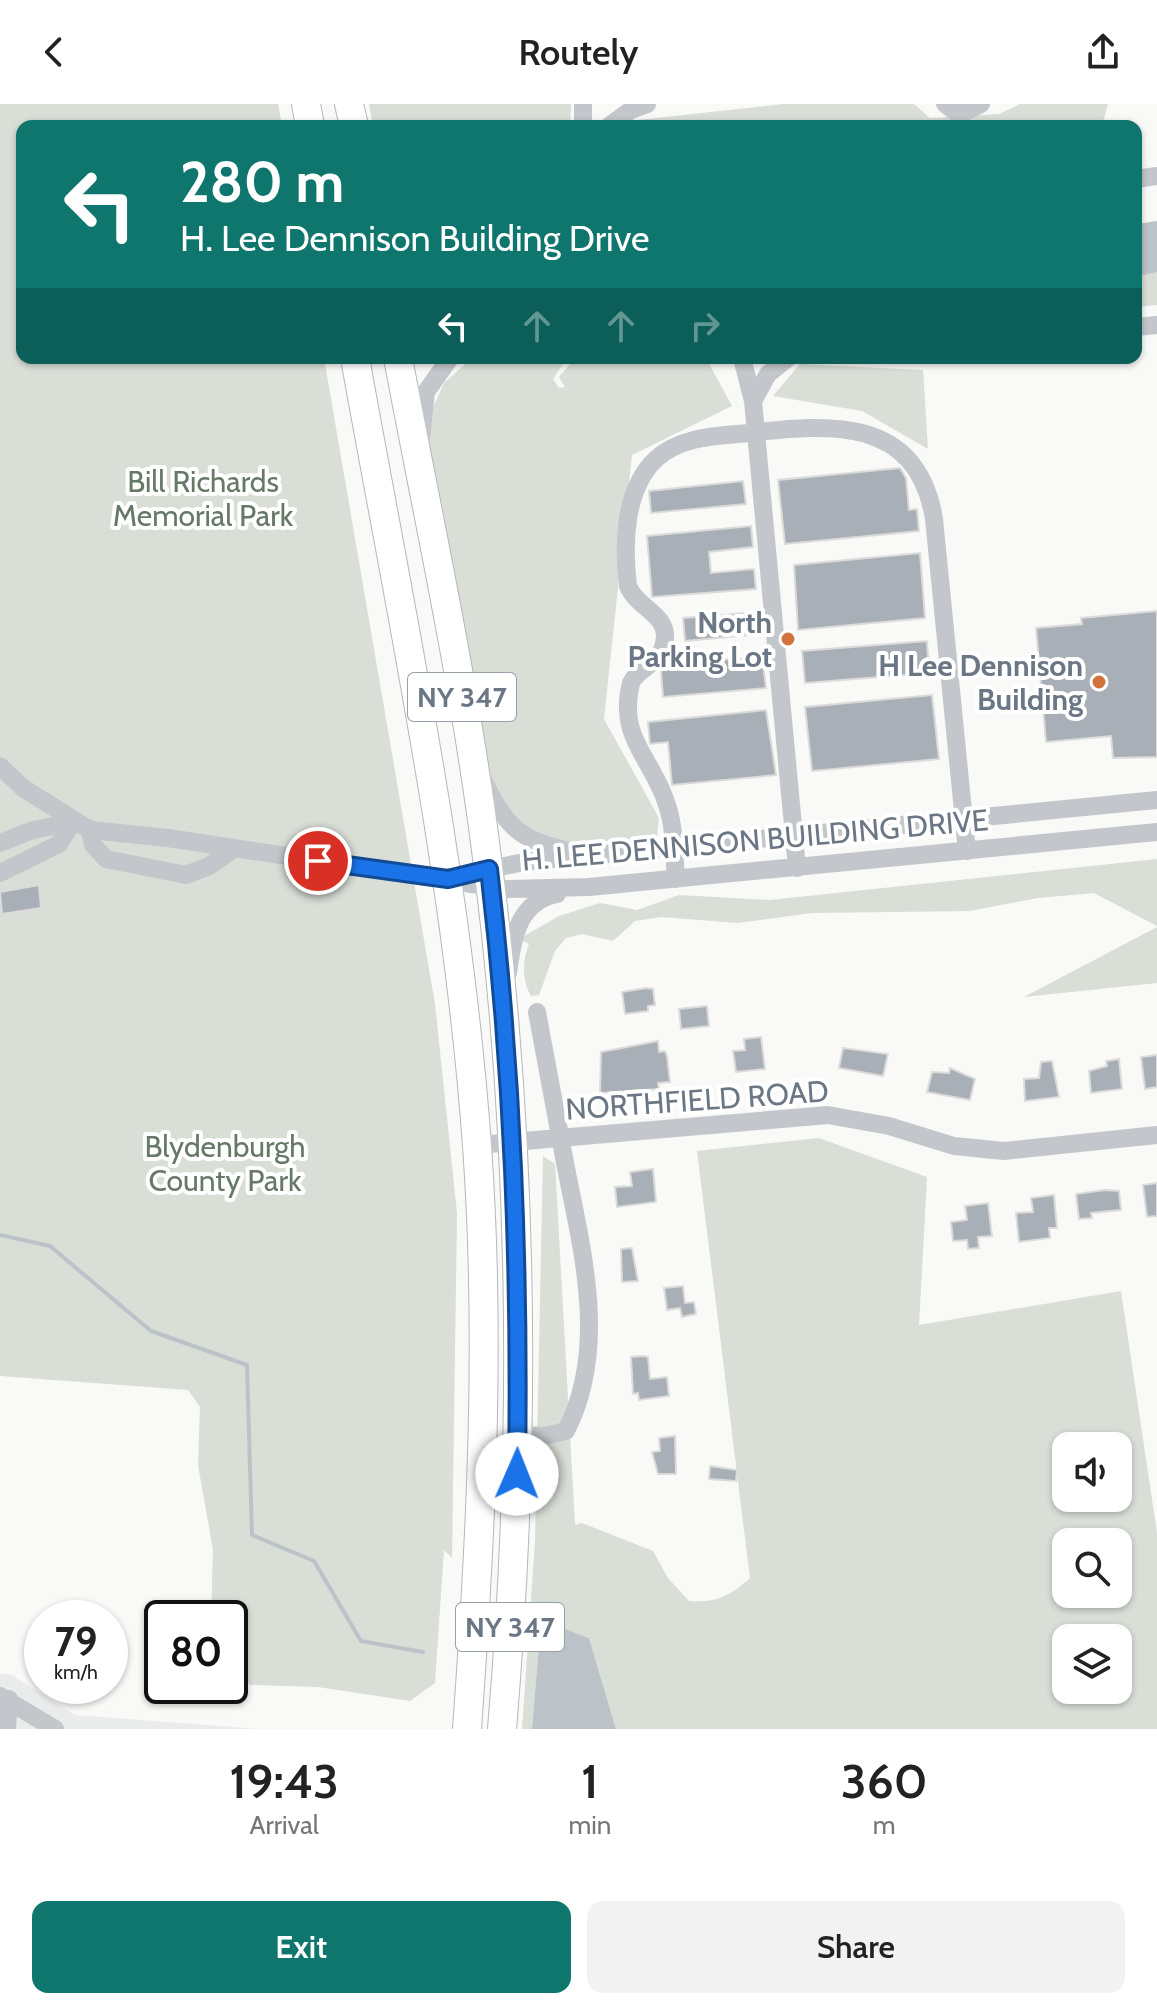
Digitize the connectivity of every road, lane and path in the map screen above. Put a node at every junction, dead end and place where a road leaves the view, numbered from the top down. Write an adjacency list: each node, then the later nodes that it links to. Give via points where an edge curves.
1 (647, 104): 4 (street)
2 (945, 104): 3 (street, via 959,115)
3 (981, 104)
4 (616, 120)
5 (356, 364): 30 (highway, NY 347)
6 (399, 364): 12 (highway, NY 347)
7 (446, 364): 12 (street, via 426,392)
8 (744, 364): 10 (street)
9 (780, 364): 10 (street, via 768,374)
10 (753, 401): 11 (street)
11 (755, 432): 16 (street, via 857,429 896,450 925,488 934,519); 20 (street); 23 (street, via 697,439 667,451 644,473 631,503 628,586 655,610 664,633 660,653 631,683 630,727 667,805)
12 (419, 465): 13 (highway, NY 347)
13 (473, 761): 25 (street, via 516,832); 29 (highway, NY 347)
14 (0, 766): 17 (street)
15 (1150, 801): 16 (street, H. LEE DENNISON BUILDING DRIVE); 18 (street)
16 (964, 819): 20 (street, H. LEE DENNISON BUILDING DRIVE); 24 (street)
17 (81, 826): 19 (street); 21 (street, via 33,830); 26 (street, via 106,859); 28 (street, via 59,844)
18 (1151, 833): 24 (street, H. LEE DENNISON BUILDING DRIVE)
19 (145, 836): 22 (street); 26 (street, via 138,844)
20 (794, 836): 23 (street, H. LEE DENNISON BUILDING DRIVE); 27 (street)
21 (0, 843)
22 (235, 848): 26 (street, via 186,875); 30 (street)
23 (673, 848): 25 (street, H. LEE DENNISON BUILDING DRIVE); 31 (street)
24 (967, 851): 27 (street, H. LEE DENNISON BUILDING DRIVE)
25 (586, 856): 29 (street, H. LEE DENNISON BUILDING DRIVE)
26 (141, 866)
27 (797, 868): 31 (street, H. LEE DENNISON BUILDING DRIVE)
28 (0, 873)
29 (490, 878): 30 (street, H. LEE DENNISON BUILDING DRIVE); 32 (street, H. LEE DENNISON BUILDING DRIVE); 33 (highway, NY 347)
30 (448, 879): 38 (highway, NY 347)
31 (676, 879): 32 (street, H. LEE DENNISON BUILDING DRIVE)
32 (589, 887): 33 (street, via 548,895 526,911 515,932)
33 (503, 1004): 37 (highway, NY 347)
34 (537, 1012): 36 (street)
35 (1157, 1135): 36 (street, NORTHFIELD ROAD, via 1004,1151 954,1146 828,1115)
36 (561, 1138): 37 (street, NORTHFIELD ROAD); 39 (street, via 588,1281 589,1342 581,1402 566,1431)
37 (514, 1142): 38 (street, NORTHFIELD ROAD); 39 (highway, NY 347)
38 (477, 1145): 43 (highway, NY 347, via 484,1448)
39 (518, 1435): 44 (highway, NY 347)
40 (5, 1698): 41 (street); 42 (street)
41 (7, 1729)
42 (55, 1729)
43 (467, 1729)
44 (502, 1729)

